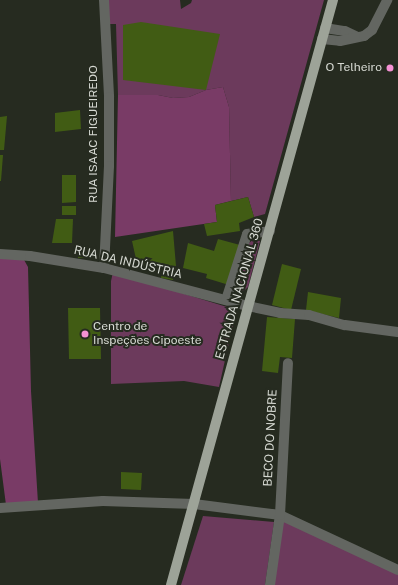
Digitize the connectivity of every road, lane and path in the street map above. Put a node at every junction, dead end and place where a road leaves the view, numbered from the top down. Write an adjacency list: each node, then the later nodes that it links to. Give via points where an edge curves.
1 (104, 0): 9 (street, RUA ISAAC FIGUEIREDO, via 109,97 109,166)
2 (333, 0): 4 (main road, ESTRADA NACIONAL 360)
3 (387, 0): 5 (street, via 372,30)
4 (325, 28): 5 (street, via 345,31); 6 (main road, ESTRADA NACIONAL 360)
5 (358, 37): 6 (street, via 340,41)
6 (322, 39): 7 (main road, ESTRADA NACIONAL 360)
7 (270, 231): 10 (street, via 247,234); 11 (main road, ESTRADA NACIONAL 360)
8 (0, 254): 9 (street, RUA DA INDÚSTRIA, via 30,256)
9 (104, 268): 10 (street, RUA DA INDÚSTRIA)
10 (226, 300): 11 (street, RUA DA INDÚSTRIA)
11 (248, 306): 12 (street, RUA DA INDÚSTRIA, via 280,313 309,315 345,325); 14 (main road, ESTRADA NACIONAL 360)
12 (398, 332)
13 (288, 363): 16 (street, BECO DO NOBRE)
14 (194, 504): 15 (street, via 103,501); 16 (street); 18 (main road, ESTRADA NACIONAL 360)
15 (0, 508)
16 (280, 515): 17 (street); 19 (street, BECO DO NOBRE)
17 (398, 570)
18 (171, 585)
19 (270, 585)

